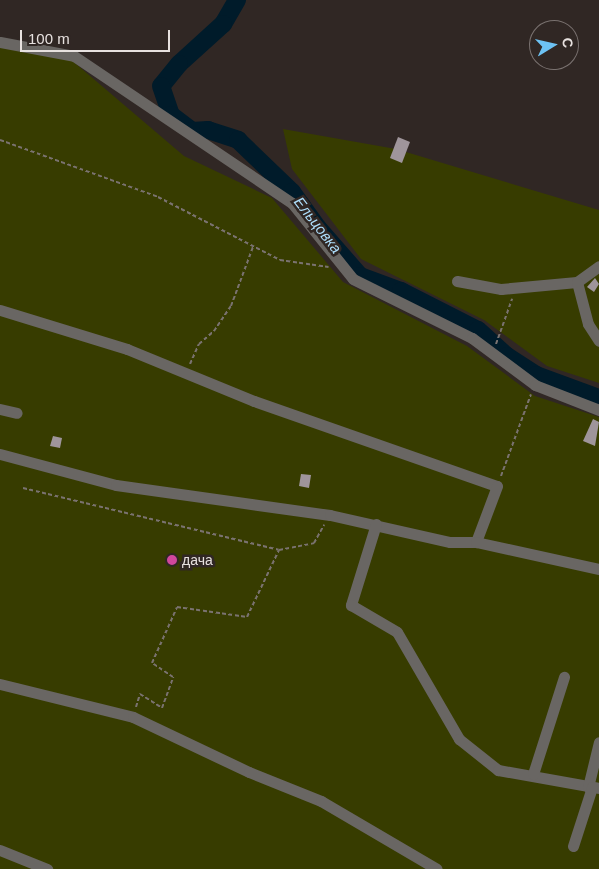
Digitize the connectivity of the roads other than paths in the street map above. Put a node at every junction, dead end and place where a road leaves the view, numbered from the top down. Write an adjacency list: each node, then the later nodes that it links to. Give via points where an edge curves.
1 (0, 42): 8 (street, via 74,56 292,203 353,279 472,338 535,385)
2 (599, 266): 4 (street)
3 (457, 281): 4 (street, via 501,289)
4 (577, 282): 6 (street, via 588,324)
5 (0, 310): 12 (street, via 126,349 262,404 497,486)
6 (599, 341)
7 (0, 409): 9 (street)
8 (599, 410)
9 (17, 413)
10 (0, 454): 11 (street, via 116,485)
11 (376, 524): 12 (street, via 450,542); 17 (street, via 350,605 397,632 459,738 498,770)
12 (476, 542): 13 (street)
13 (599, 569)
14 (564, 677): 17 (street)
15 (0, 684): 22 (street, via 132,718 320,801)
16 (599, 742): 18 (street)
17 (533, 774): 18 (street)
18 (593, 787): 19 (street)
19 (573, 846)
20 (0, 850): 21 (street)
21 (47, 869)
22 (437, 869)

